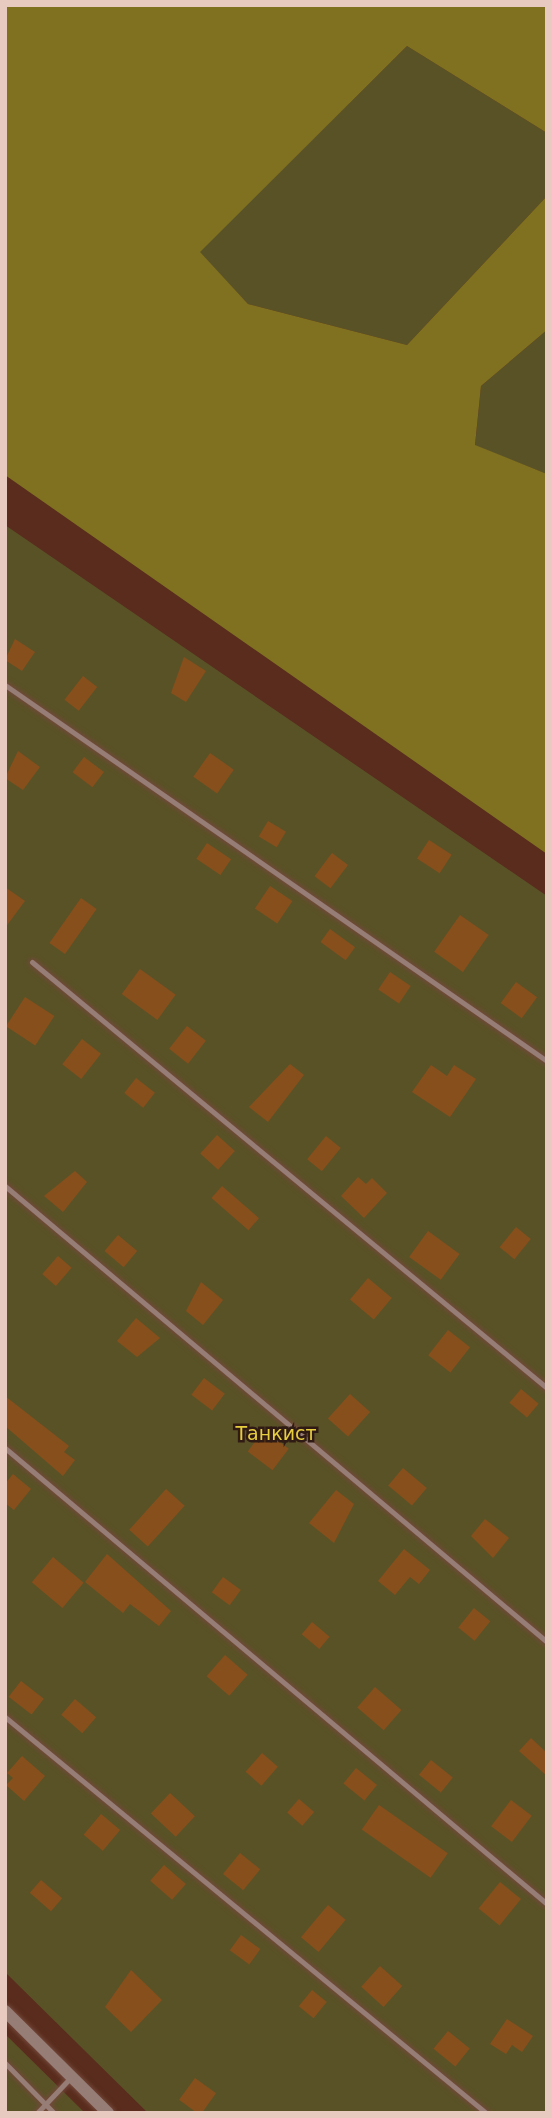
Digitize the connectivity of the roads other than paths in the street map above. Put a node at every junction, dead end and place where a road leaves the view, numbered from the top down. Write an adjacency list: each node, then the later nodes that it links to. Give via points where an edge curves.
1 (5, 685): 3 (lane)
2 (32, 962): 5 (lane)
3 (547, 1061)
4 (5, 1186): 7 (lane)
5 (547, 1388)
6 (5, 1448): 9 (lane)
7 (547, 1642)
8 (5, 1717): 17 (lane)
9 (547, 1904)
10 (5, 2011): 12 (street)
11 (5, 2063): 13 (lane)
12 (72, 2077): 13 (lane); 16 (street)
13 (45, 2104): 14 (lane); 15 (lane)
14 (37, 2113)
15 (54, 2113)
16 (108, 2113)
17 (486, 2113)

